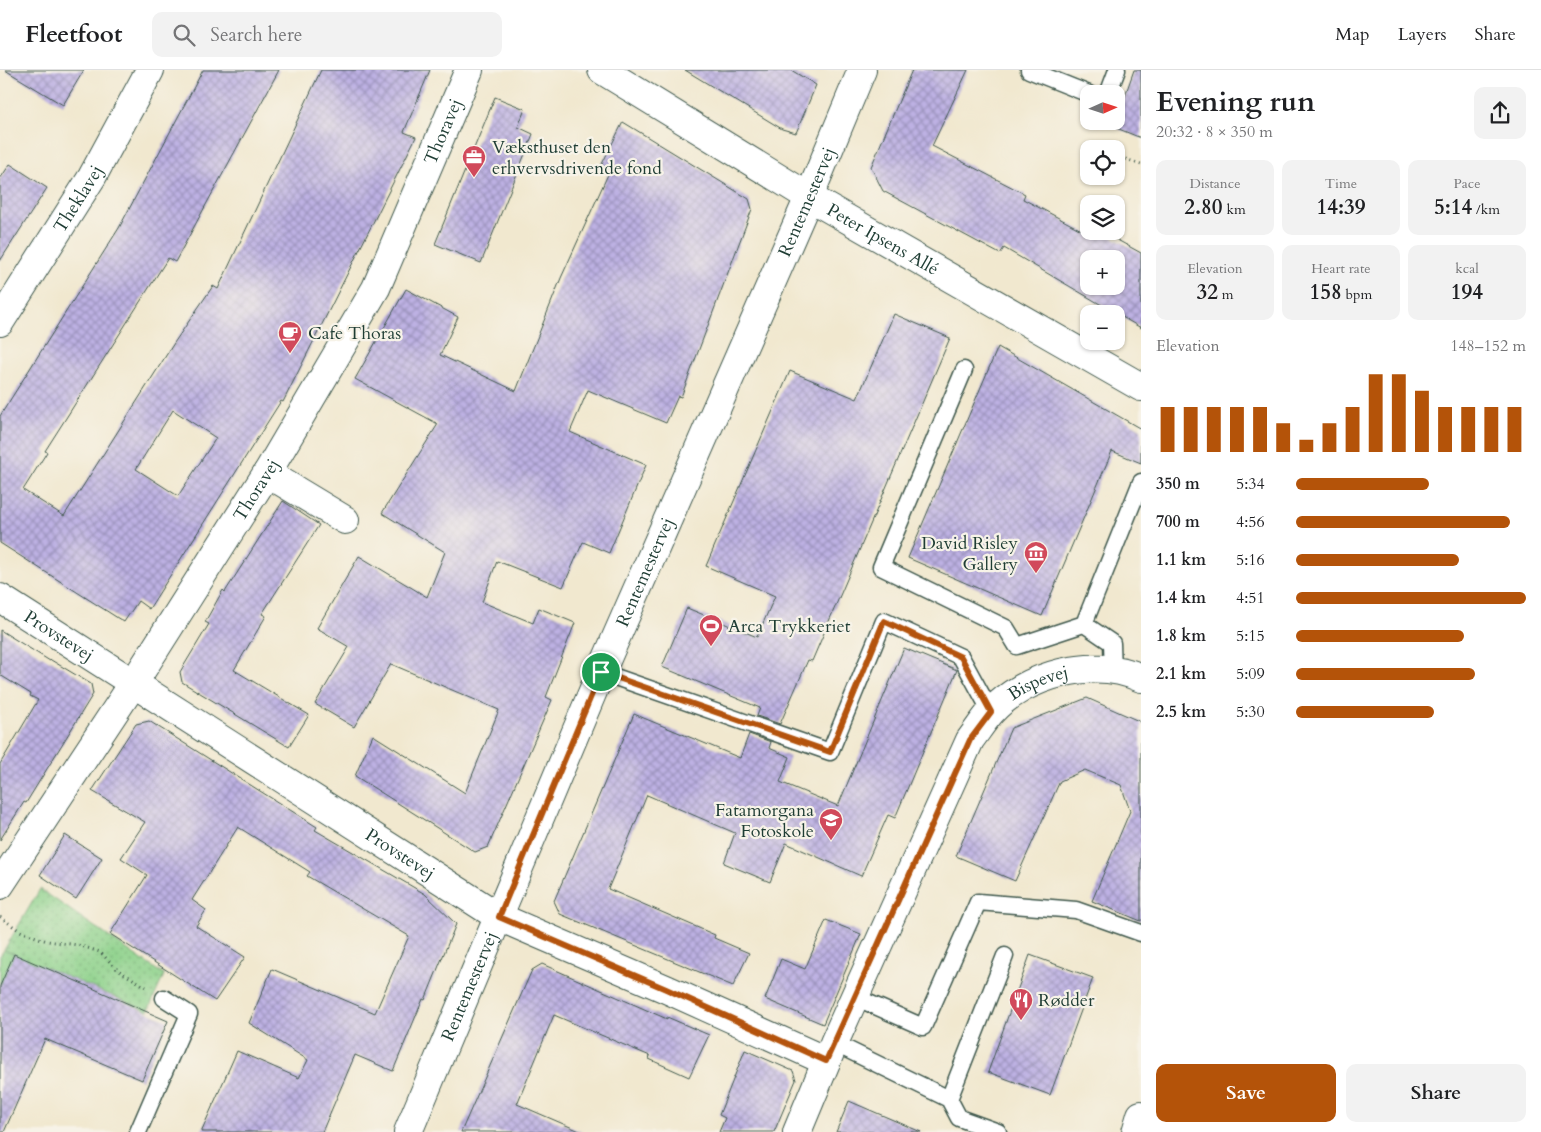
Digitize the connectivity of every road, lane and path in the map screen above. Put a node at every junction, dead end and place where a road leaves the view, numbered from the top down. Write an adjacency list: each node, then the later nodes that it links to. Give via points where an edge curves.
1 (150, 70): 12 (street, Theklavej, via 92,177)
2 (470, 70): 15 (street, Thoravej, via 376,288)
3 (602, 70): 11 (street, Peter Ipsens Allé)
4 (862, 70): 11 (street, Rentemestervej)
5 (1028, 70): 8 (lane)
6 (1117, 70): 7 (lane)
7 (1111, 85)
8 (1080, 90)
9 (1125, 159): 10 (path)
10 (1141, 164)
11 (808, 197): 14 (street, Peter Ipsens Allé); 21 (street, Rentemestervej)
12 (0, 322)
13 (964, 370): 19 (lane, via 881,567 1006,628 1017,646)
14 (1141, 387)
15 (266, 472): 17 (street); 22 (street, Thoravej)
16 (1141, 482): 19 (lane)
17 (345, 520)
18 (0, 598): 22 (street, Provstevej)
19 (1084, 624): 20 (lane, via 1112,643)
20 (1132, 671): 23 (street, Bispevej, via 1070,671 1041,678)
21 (601, 672): 23 (lane, via 830,752 884,621 961,657); 26 (street, Rentemestervej)
22 (133, 684): 24 (street, Thoravej); 26 (street, Provstevej)
23 (991, 712): 29 (street, Bispevej, via 970,740)
24 (0, 885)
25 (0, 917): 30 (path, via 20,931 47,941 100,952 118,970)
26 (499, 917): 31 (street, Provstevej, via 666,989); 35 (street, Rentemestervej)
27 (1141, 933): 29 (lane, via 1076,910 978,902 923,1027)
28 (1004, 956): 32 (lane)
29 (855, 997): 31 (street, Bispevej)
30 (164, 998): 34 (lane, via 189,1014)
31 (830, 1052): 32 (lane); 36 (street, Bispevej)
32 (949, 1099): 37 (lane, via 959,1118)
33 (1141, 1115): 38 (street)
34 (138, 1132)
35 (408, 1132)
36 (797, 1132)
37 (998, 1132)
38 (1136, 1132)

